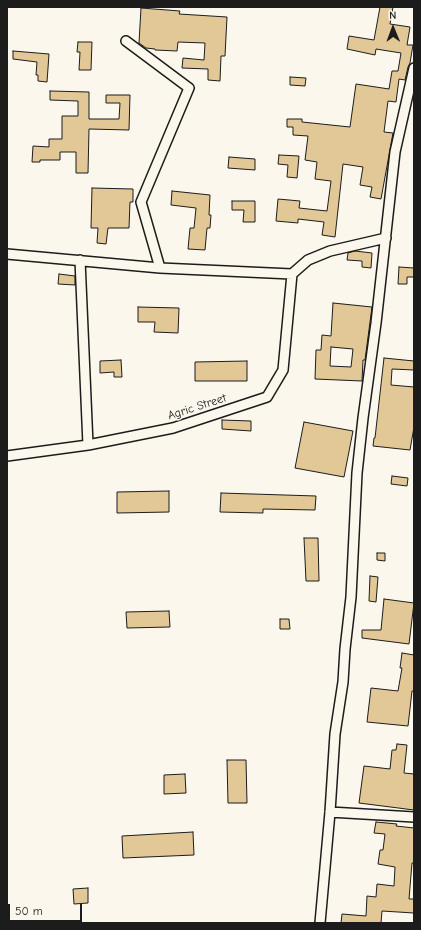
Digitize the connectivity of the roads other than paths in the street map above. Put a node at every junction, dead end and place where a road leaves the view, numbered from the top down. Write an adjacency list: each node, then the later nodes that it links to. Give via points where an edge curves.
1 (126, 40): 6 (street, via 189,88 141,202)
2 (414, 68): 3 (street, via 395,152)
3 (386, 238): 7 (street, via 330,251 308,260); 10 (street, via 357,473 351,597 335,734)
4 (7, 254): 5 (street)
5 (80, 260): 6 (street); 8 (street)
6 (160, 268): 7 (street)
7 (292, 274): 8 (street, Agric Street, via 283,370 267,397 173,428)
8 (88, 445): 9 (street, Agric Street)
9 (7, 456)
10 (330, 812): 11 (street); 12 (street)
11 (414, 817)
12 (320, 923)

